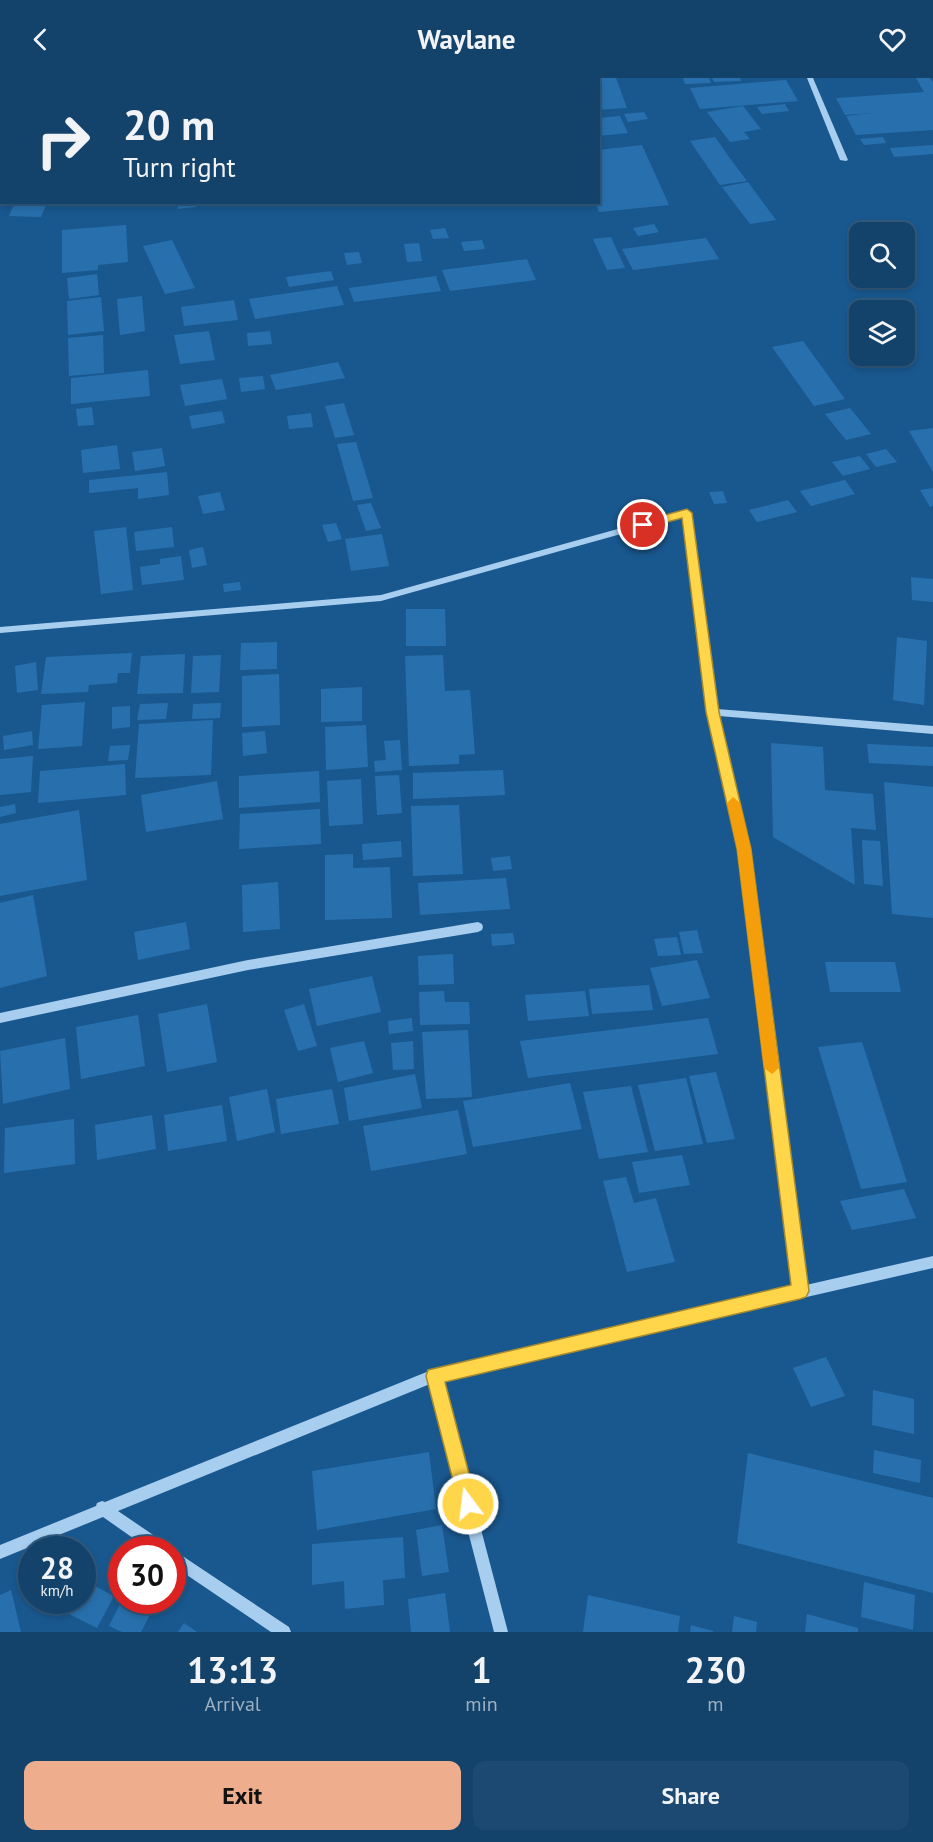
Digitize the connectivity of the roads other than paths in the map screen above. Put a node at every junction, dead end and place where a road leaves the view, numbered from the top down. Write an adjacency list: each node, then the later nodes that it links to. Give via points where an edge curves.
1 (810, 78): 2 (street)
2 (844, 160)
3 (0, 630): 4 (street, via 381,598 687,513)
4 (713, 712): 5 (street); 9 (street, via 744,849)
5 (933, 730)
6 (478, 927): 7 (street, via 248,965)
7 (0, 1018)
8 (933, 1262): 9 (street)
9 (800, 1291): 10 (street)
10 (434, 1376): 11 (street); 16 (street)
11 (102, 1508): 12 (street); 13 (street)
12 (143, 1536)
13 (0, 1552)
14 (186, 1566): 15 (street)
15 (284, 1632)
16 (501, 1632)

